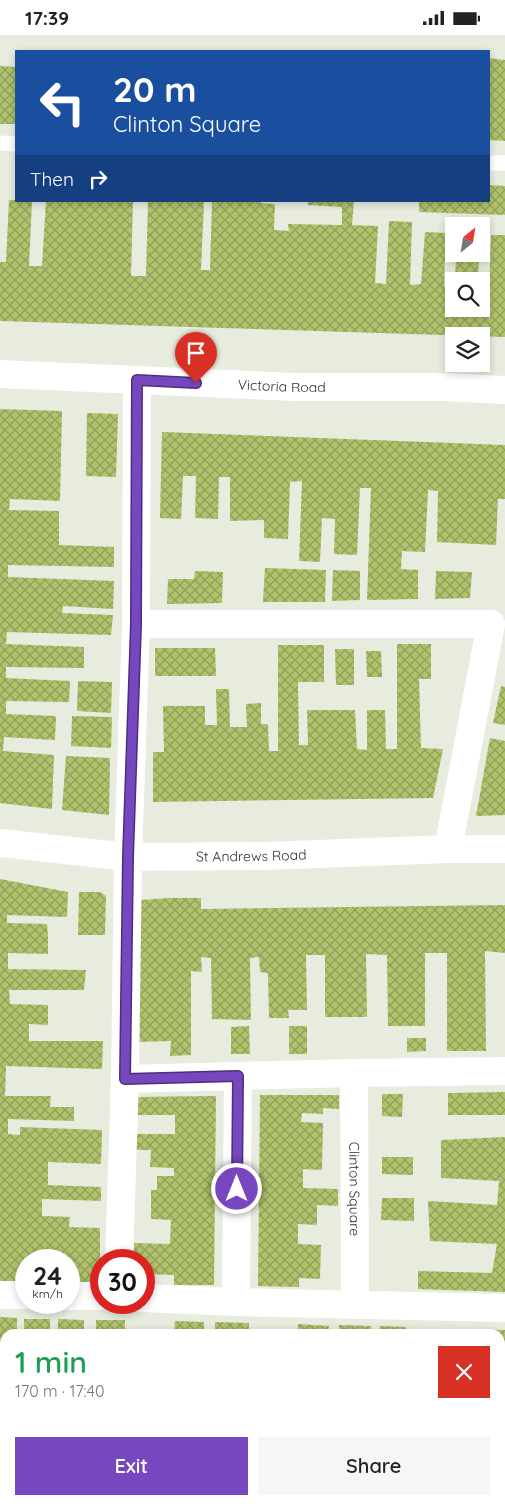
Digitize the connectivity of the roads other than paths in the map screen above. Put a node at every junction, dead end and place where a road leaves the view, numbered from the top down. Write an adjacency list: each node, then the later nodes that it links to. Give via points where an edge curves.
1 (0, 143): 2 (lane)
2 (15, 144)
3 (490, 163): 4 (lane)
4 (505, 163)
5 (0, 374): 6 (street, Victoria Road)
6 (137, 380): 7 (street, Victoria Road, via 295,387); 8 (street)
7 (505, 390)
8 (136, 624): 10 (street, via 491,624); 12 (street)
9 (0, 843): 12 (street, St Andrews Road)
10 (448, 849): 11 (street, St Andrews Road); 12 (street, St Andrews Road)
11 (505, 849)
12 (128, 857): 16 (street)
13 (505, 1071): 14 (street)
14 (354, 1073): 15 (street); 22 (street, Clinton Square)
15 (238, 1076): 16 (street); 21 (street)
16 (125, 1079): 17 (street)
17 (119, 1249)
18 (0, 1295): 19 (street)
19 (15, 1295)
20 (155, 1298): 21 (street)
21 (236, 1302): 22 (street)
22 (355, 1305): 23 (street)
23 (505, 1308)

